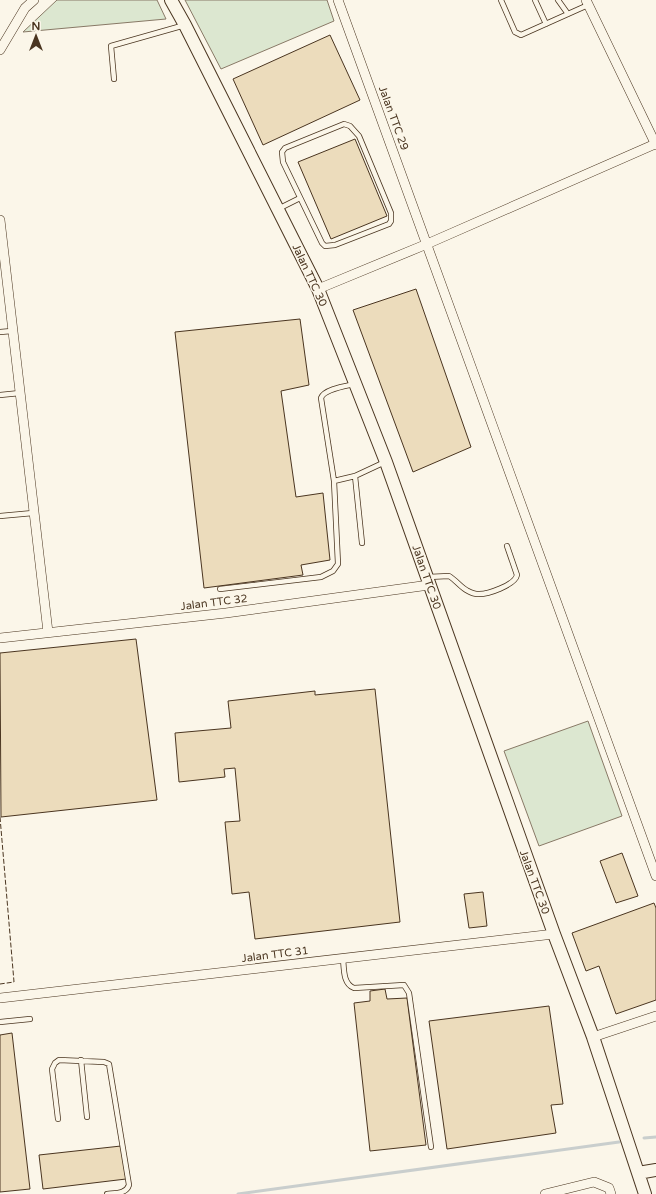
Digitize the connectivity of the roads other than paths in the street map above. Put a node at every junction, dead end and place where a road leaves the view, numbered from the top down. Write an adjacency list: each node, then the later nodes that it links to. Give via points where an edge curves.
1 (34, 0): 11 (street, via 25,8)
2 (171, 0): 10 (street, Jalan TTC 30)
3 (338, 0): 17 (street, Jalan TTC 29)
4 (501, 0): 9 (lane, via 518,34)
5 (534, 0): 9 (lane)
6 (558, 0): 8 (lane)
7 (587, 3): 8 (lane); 13 (street)
8 (568, 14): 9 (lane)
9 (546, 24)
10 (185, 25): 12 (lane, via 111,46); 15 (street, Jalan TTC 30)
11 (0, 50)
12 (114, 79)
13 (656, 144): 17 (street)
14 (300, 198): 14 (lane, via 283,162 282,152 285,148 340,125 350,126 359,136 392,221 335,246 325,246); 15 (lane)
15 (278, 210): 18 (street, Jalan TTC 30)
16 (0, 220): 19 (street)
17 (427, 244): 18 (street); 35 (street, Jalan TTC 29)
18 (318, 289): 21 (street, Jalan TTC 30)
19 (12, 331): 20 (lane); 22 (street)
20 (0, 332)
21 (355, 384): 24 (street, Jalan TTC 30); 26 (lane, via 326,391 321,398)
22 (20, 393): 23 (lane); 27 (street)
23 (0, 395)
24 (386, 462): 25 (lane); 31 (street, Jalan TTC 30)
25 (355, 476): 26 (lane); 29 (lane)
26 (334, 482): 32 (lane, via 338,564 333,571 321,577)
27 (33, 513): 28 (lane); 33 (street)
28 (0, 516)
29 (362, 543)
30 (508, 546): 31 (lane, via 517,578 501,588 477,594 467,591 449,576)
31 (428, 581): 33 (street, Jalan TTC 32, via 226,613); 36 (street, Jalan TTC 30)
32 (220, 589)
33 (48, 632): 34 (street, Jalan TTC 32)
34 (0, 638)
35 (656, 876)
36 (554, 934): 37 (street, Jalan TTC 31); 42 (street, Jalan TTC 30)
37 (343, 958): 38 (street, Jalan TTC 31); 46 (lane, via 349,986 354,988 404,985 409,993)
38 (0, 998)
39 (656, 1016): 42 (street)
40 (30, 1019): 41 (lane)
41 (0, 1022)
42 (593, 1037): 48 (street, Jalan TTC 30)
43 (81, 1060): 44 (lane); 45 (lane, via 59,1060 52,1069); 49 (lane, via 104,1062 109,1064 111,1070 130,1185 123,1192)
44 (87, 1117)
45 (58, 1119)
46 (431, 1147)
47 (656, 1170): 48 (street)
48 (638, 1173): 52 (street, Jalan TTC 30)
49 (107, 1194)
50 (545, 1194): 51 (street, via 594,1182 609,1188)
51 (611, 1194)
52 (645, 1194)

